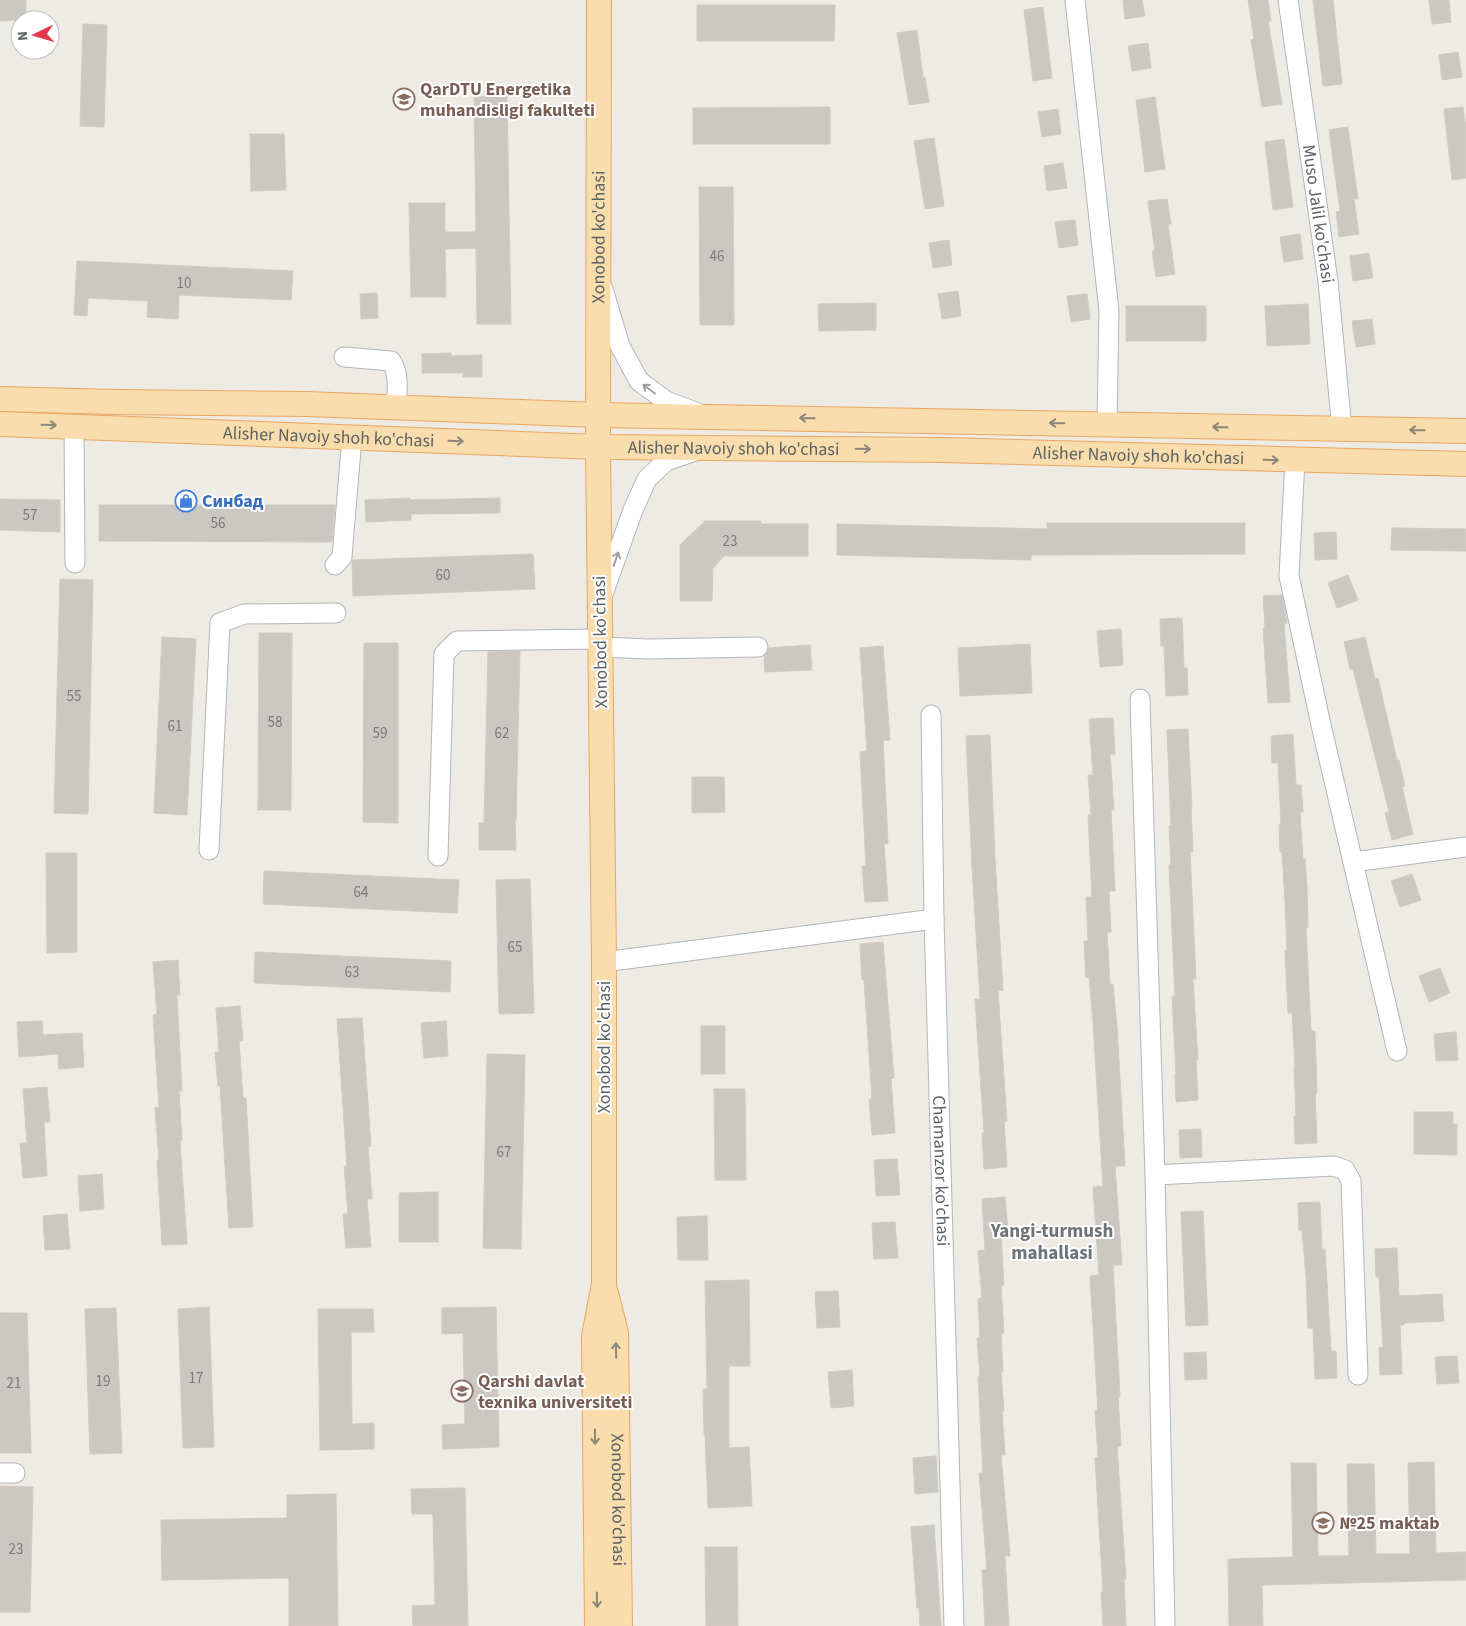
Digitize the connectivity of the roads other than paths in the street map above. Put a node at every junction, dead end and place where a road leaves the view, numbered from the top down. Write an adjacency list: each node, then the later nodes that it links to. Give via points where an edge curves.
1 (599, 0): 4 (main road, Xonobod ko'chasi)
2 (1075, 0): 12 (street, via 1109,311)
3 (1288, 0): 15 (street, Muso Jalil ko'chasi, via 1328,281)
4 (598, 272): 9 (main road, Xonobod ko'chasi); 10 (street, one-way to 4, via 666,401 639,382 620,346)
5 (344, 357): 8 (street, via 391,362 396,368 398,382)
6 (0, 398): 7 (main road, Alisher Navoiy shoh ko'chasi)
7 (116, 402): 8 (main road, Alisher Navoiy shoh ko'chasi); 14 (street)
8 (396, 407): 9 (main road, Alisher Navoiy shoh ko'chasi)
9 (598, 415): 10 (main road, Alisher Navoiy shoh ko'chasi); 18 (main road, Xonobod ko'chasi)
10 (709, 417): 12 (main road, Alisher Navoiy shoh ko'chasi, one-way to 10)
11 (0, 424): 13 (main road, Alisher Navoiy shoh ko'chasi, one-way to 13)
12 (1107, 424): 15 (main road, Alisher Navoiy shoh ko'chasi, one-way to 12)
13 (74, 426): 14 (main road, Alisher Navoiy shoh ko'chasi); 22 (street)
14 (117, 428): 17 (main road, Alisher Navoiy shoh ko'chasi)
15 (1342, 430): 16 (main road, Alisher Navoiy shoh ko'chasi, one-way to 15)
16 (1466, 431)
17 (352, 437): 18 (main road, Alisher Navoiy shoh ko'chasi, one-way to 18); 23 (street, via 342,557)
18 (598, 447): 19 (main road, Alisher Navoiy shoh ko'chasi); 24 (main road, Xonobod ko'chasi)
19 (707, 447): 20 (main road, Alisher Navoiy shoh ko'chasi, one-way to 20); 24 (street, one-way to 19, via 647,479 666,461)
20 (1295, 460): 21 (main road, Alisher Navoiy shoh ko'chasi); 33 (street, via 1289,576)
21 (1466, 464)
22 (75, 563)
23 (335, 565)
24 (600, 605): 26 (main road, Xonobod ko'chasi)
25 (336, 613): 31 (street, via 244,614 220,623)
26 (600, 643): 27 (street, via 649,649); 32 (street, via 457,641 444,654); 35 (main road, Xonobod ko'chasi)
27 (758, 647)
28 (1140, 699): 37 (street)
29 (931, 715): 34 (street, Chamanzor ko'chasi)
30 (1466, 847): 33 (street)
31 (209, 850)
32 (438, 856)
33 (1353, 862): 36 (street)
34 (934, 919): 35 (street); 42 (street, Chamanzor ko'chasi)
35 (604, 962): 38 (main road, Xonobod ko'chasi)
36 (1397, 1051)
37 (1155, 1176): 39 (street, via 1334,1166 1346,1170 1351,1181); 43 (street)
38 (604, 1284): 40 (main road, Xonobod ko'chasi, one-way to 40, via 594,1336); 41 (main road, Xonobod ko'chasi, one-way to 38, via 616,1333)
39 (1358, 1375)
40 (597, 1626)
41 (620, 1626)
42 (954, 1626)
43 (1165, 1626)

